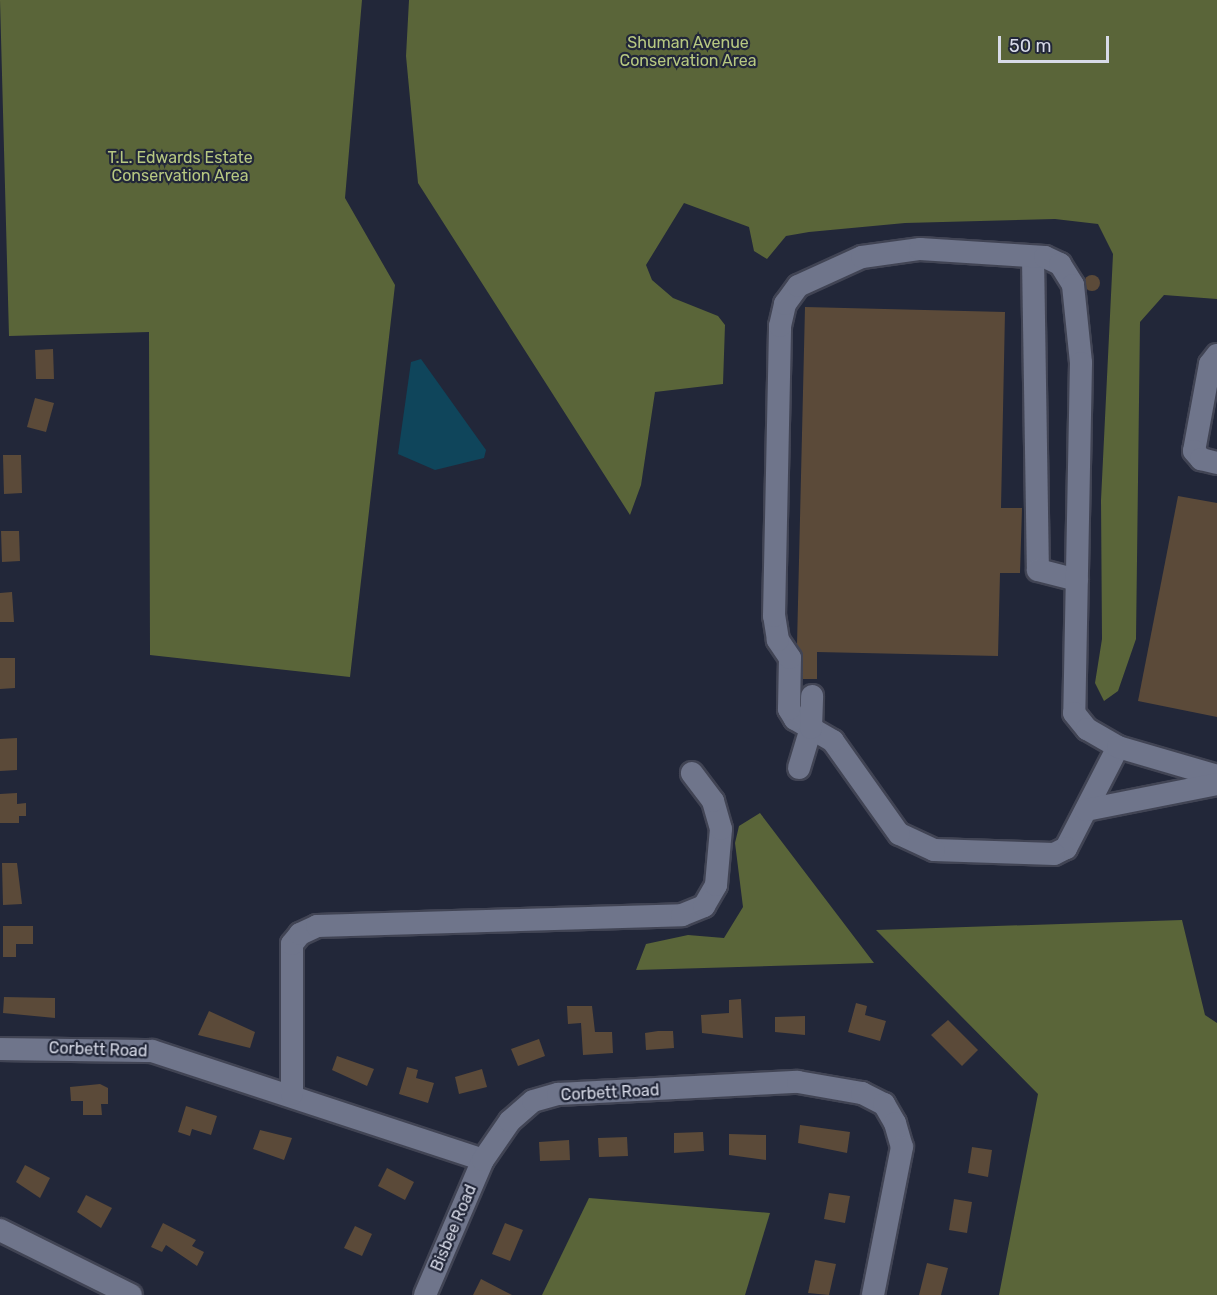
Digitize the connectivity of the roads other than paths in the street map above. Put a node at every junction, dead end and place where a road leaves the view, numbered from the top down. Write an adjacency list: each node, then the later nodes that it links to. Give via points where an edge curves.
1 (1033, 257): 4 (street, via 1055,259 1066,271 1078,314); 4 (street, via 1038,570); 6 (street, via 920,249 862,257 798,285 785,304 774,616 778,640 790,658 789,709)
2 (1217, 355): 3 (street, via 1210,364 1194,445 1201,459)
3 (1217, 463)
4 (1077, 580): 7 (street, via 1074,713 1088,729)
5 (812, 696): 6 (street)
6 (811, 728): 8 (street); 12 (street, via 833,741 899,834 916,846 1054,854 1066,848)
7 (1118, 747): 10 (street); 12 (street)
8 (799, 768)
9 (692, 773): 14 (street, via 713,801 721,829 716,885 704,906 682,915 317,927 292,944)
10 (1217, 776)
11 (1217, 784): 12 (street)
12 (1086, 810)
13 (0, 1049): 14 (street, Corbett Road, via 152,1051)
14 (292, 1094): 15 (street, Corbett Road)
15 (483, 1160): 18 (street, Bisbee Road); 19 (street, Corbett Road, via 525,1108 558,1095 798,1082 862,1093 884,1104 902,1147)
16 (0, 1230): 17 (street)
17 (131, 1295)
18 (425, 1295)
19 (873, 1295)

